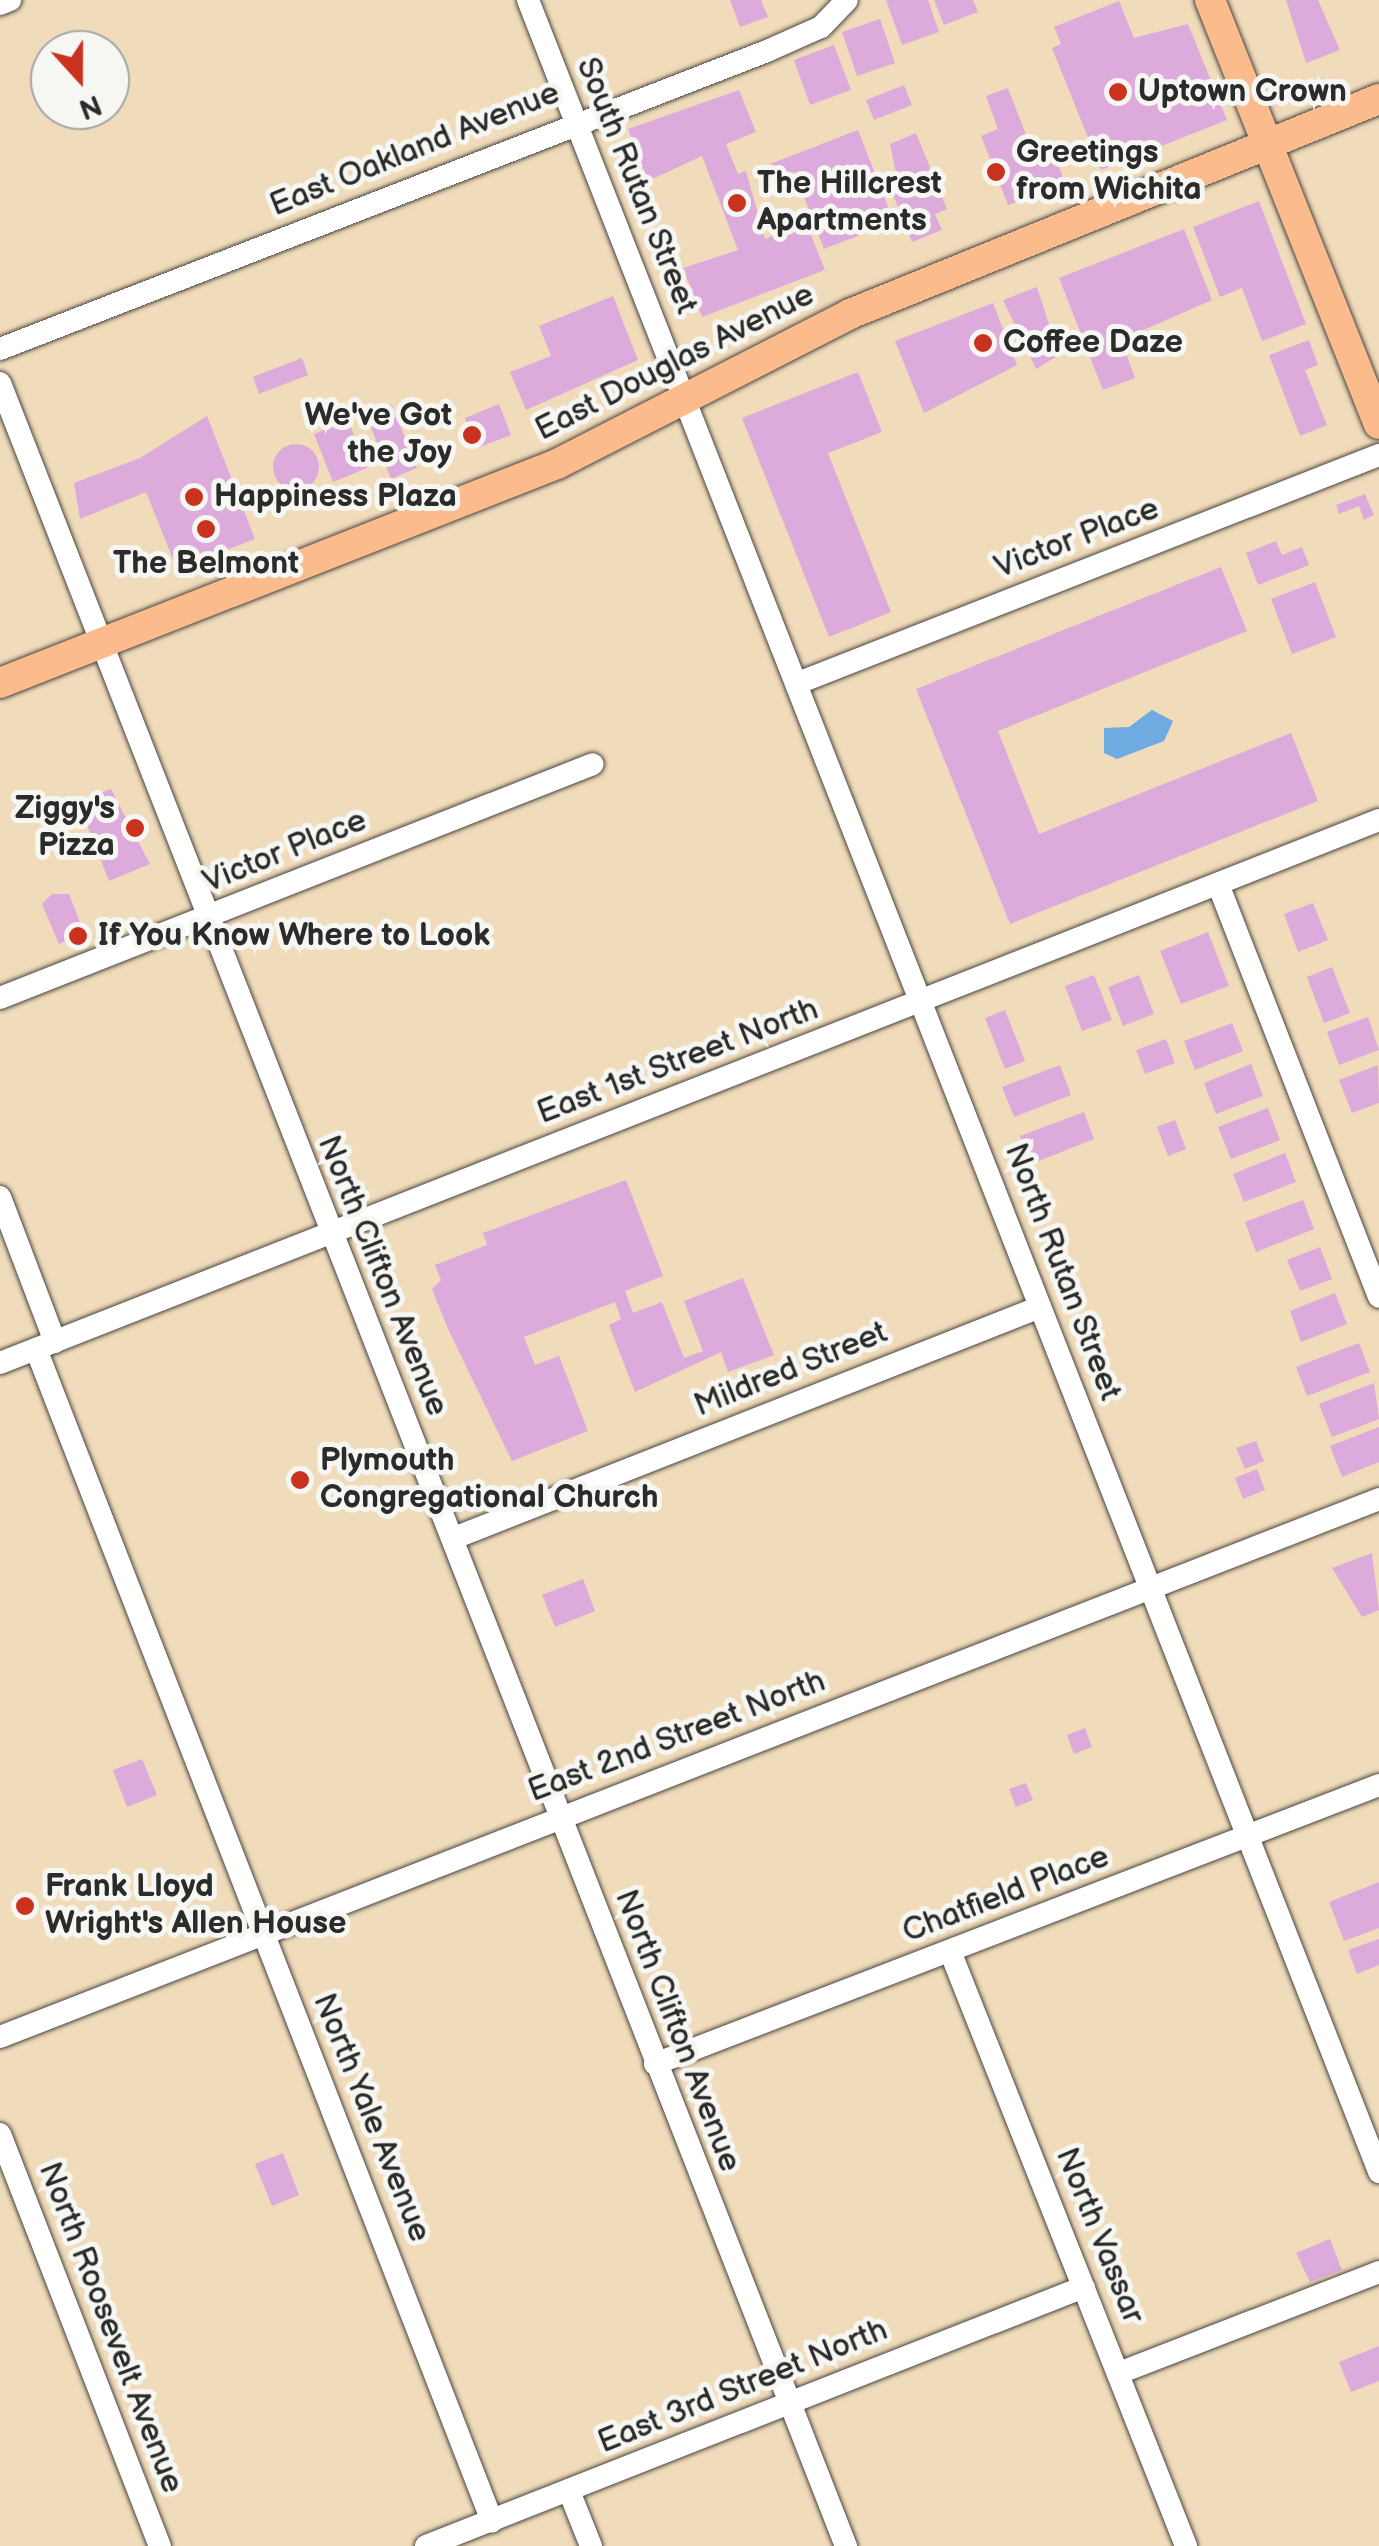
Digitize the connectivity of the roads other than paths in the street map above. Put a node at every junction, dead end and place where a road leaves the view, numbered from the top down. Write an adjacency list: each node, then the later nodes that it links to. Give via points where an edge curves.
1 (10, 0): 5 (street)
2 (528, 0): 7 (street, South Rutan Street)
3 (847, 0): 7 (street, East Oakland Avenue, via 821,26)
4 (1210, 0): 8 (main road)
5 (0, 4)
6 (1379, 99): 8 (main road, East Douglas Avenue)
7 (575, 121): 9 (street, East Oakland Avenue); 11 (street, South Rutan Street)
8 (1267, 143): 11 (main road, East Douglas Avenue, via 850,314); 12 (main road)
9 (0, 349)
10 (0, 383): 14 (street, North Clifton Avenue)
11 (684, 396): 14 (main road, East Douglas Avenue, via 557,464); 16 (street, North Rutan Street)
12 (1379, 424)
13 (1379, 455): 16 (street, Victor Place)
14 (102, 643): 15 (main road, East Douglas Avenue); 20 (street, North Clifton Avenue)
15 (0, 683)
16 (798, 684): 22 (street, North Rutan Street)
17 (593, 764): 20 (street, Victor Place)
18 (1379, 820): 19 (street, East 1st Street North)
19 (1218, 884): 22 (street, East 1st Street North); 25 (street)
20 (207, 917): 21 (street, Victor Place); 24 (street, North Clifton Avenue)
21 (0, 998)
22 (922, 1000): 24 (street, East 1st Street North); 26 (street, North Rutan Street)
23 (0, 1197): 27 (street, North Yale Avenue)
24 (330, 1233): 27 (street, East 1st Street North); 30 (street, North Clifton Avenue)
25 (1379, 1297)
26 (1040, 1307): 30 (street, Mildred Street); 31 (street, North Rutan Street)
27 (45, 1345): 28 (street, East 1st Street North); 35 (street, North Yale Avenue)
28 (0, 1363)
29 (1379, 1500): 31 (street, East 2nd Street North)
30 (454, 1538): 33 (street, North Clifton Avenue)
31 (1150, 1589): 33 (street, East 2nd Street North); 34 (street, North Rutan Street)
32 (1379, 1785): 34 (street, Chatfield Place)
33 (560, 1817): 35 (street, East 2nd Street North); 38 (street, North Clifton Avenue)
34 (1248, 1837): 36 (street, Chatfield Place); 40 (street, North Rutan Street)
35 (263, 1934): 37 (street, East 2nd Street North); 46 (street, North Yale Avenue)
36 (950, 1951): 38 (street, Chatfield Place); 42 (street, North Vassar)
37 (0, 2037)
38 (655, 2064): 44 (street, North Clifton Avenue)
39 (0, 2134): 47 (street, North Roosevelt Avenue)
40 (1379, 2172)
41 (1379, 2272): 43 (street)
42 (1084, 2286): 43 (street, North Vassar); 44 (street, East 3rd Street North)
43 (1119, 2374): 51 (street, North Vassar)
44 (789, 2404): 45 (street, East 3rd Street North); 50 (street, North Clifton Avenue)
45 (570, 2491): 46 (street, East 3rd Street North); 49 (street)
46 (492, 2521): 48 (street, East 3rd Street North)
47 (160, 2546)
48 (426, 2546)
49 (591, 2546)
50 (846, 2546)
51 (1186, 2546)

